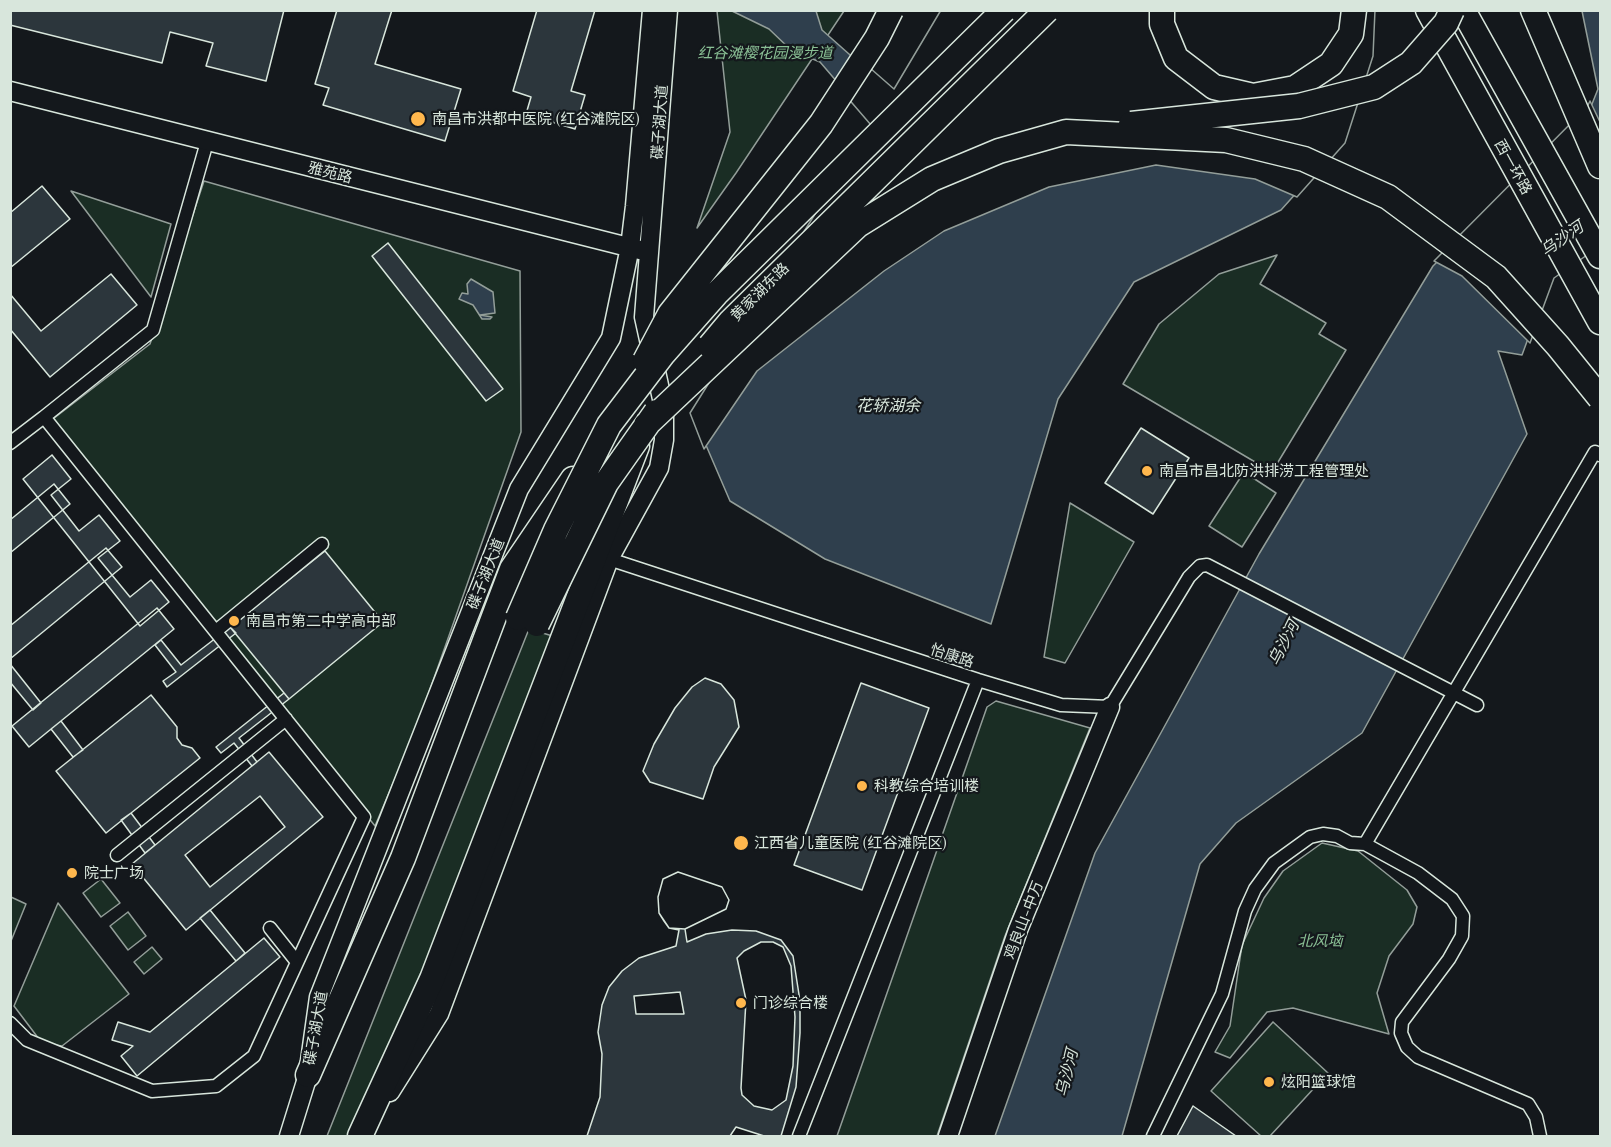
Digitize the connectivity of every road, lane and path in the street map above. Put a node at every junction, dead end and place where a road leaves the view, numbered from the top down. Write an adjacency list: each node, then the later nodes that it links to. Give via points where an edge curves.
1 (652, 10): 18 (main road, 碟子湖大道)
2 (668, 10): 19 (main road, 碟子湖大道)
3 (891, 10): 24 (highway, bridge, via 877,39 821,124 670,314)
4 (1004, 10): 24 (highway, 黄家湖东路, bridge, via 716,294 663,354)
5 (1047, 10): 25 (highway, 黄家湖东路, bridge, via 730,321)
6 (1162, 10): 7 (highway, via 1162,24 1176,58 1214,87 1253,96 1295,88 1331,64 1351,34)
7 (1354, 10)
8 (1428, 10): 21 (highway, 西一环路)
9 (1452, 10): 15 (highway, bridge, via 1446,23 1411,63 1374,87 1299,106)
10 (1463, 10): 20 (highway)
11 (1533, 10): 13 (highway)
12 (1540, 10): 13 (highway)
13 (1562, 82): 17 (highway)
14 (10, 91): 16 (main road, 雅苑路)
15 (1066, 132): 22 (highway, bridge, via 1226,140 1304,159 1388,197 1496,277); 25 (highway, bridge, via 999,151 932,179 858,225)
16 (207, 142): 18 (main road, 雅苑路); 23 (street, via 153,330)
17 (1600, 166)
18 (630, 247): 19 (main road, 雅苑路); 41 (main road, 碟子湖大道, via 610,338 519,489 319,997)
19 (651, 252): 29 (main road, 碟子湖大道, via 644,317 664,408 664,440 659,468)
20 (1600, 256)
21 (1600, 322)
22 (1600, 398)
23 (44, 417): 26 (street); 30 (street)
24 (609, 425): 25 (highway, 黄家湖东路, bridge, via 556,530 527,621 606,483); 41 (highway, bridge, via 512,569 403,858)
25 (646, 425): 43 (highway, bridge, via 432,979)
26 (10, 443)
27 (1600, 455): 32 (street, via 1595,452)
28 (322, 544): 30 (street)
29 (609, 559): 31 (street, 怡康路); 43 (main road, 碟子湖大道, via 439,1014)
30 (216, 631): 35 (street)
31 (978, 680): 34 (street, 怡康路, via 1061,705); 44 (street)
32 (1455, 694): 33 (street); 34 (street, via 1207,565 1200,566 1189,577); 36 (street)
33 (1477, 705)
34 (1110, 707): 45 (main road, 鸡良山-中万, via 1018,930)
35 (286, 719): 37 (street); 39 (street, via 364,817)
36 (1365, 844): 46 (street, via 1316,835 1296,845 1268,870 1245,911 1221,994); 47 (street, via 1418,873 1452,899 1462,916 1462,936 1449,959 1402,1022 1401,1033 1407,1047 1418,1057 1528,1104 1536,1117)
37 (117, 855)
38 (270, 928): 39 (street)
39 (297, 962): 40 (street, via 254,1056 216,1086 152,1091 27,1040)
40 (10, 1023)
41 (308, 1075): 42 (main road, 碟子湖大道)
42 (290, 1137)
43 (361, 1137)
44 (799, 1137)
45 (948, 1137)
46 (1153, 1137)
47 (1540, 1137)

